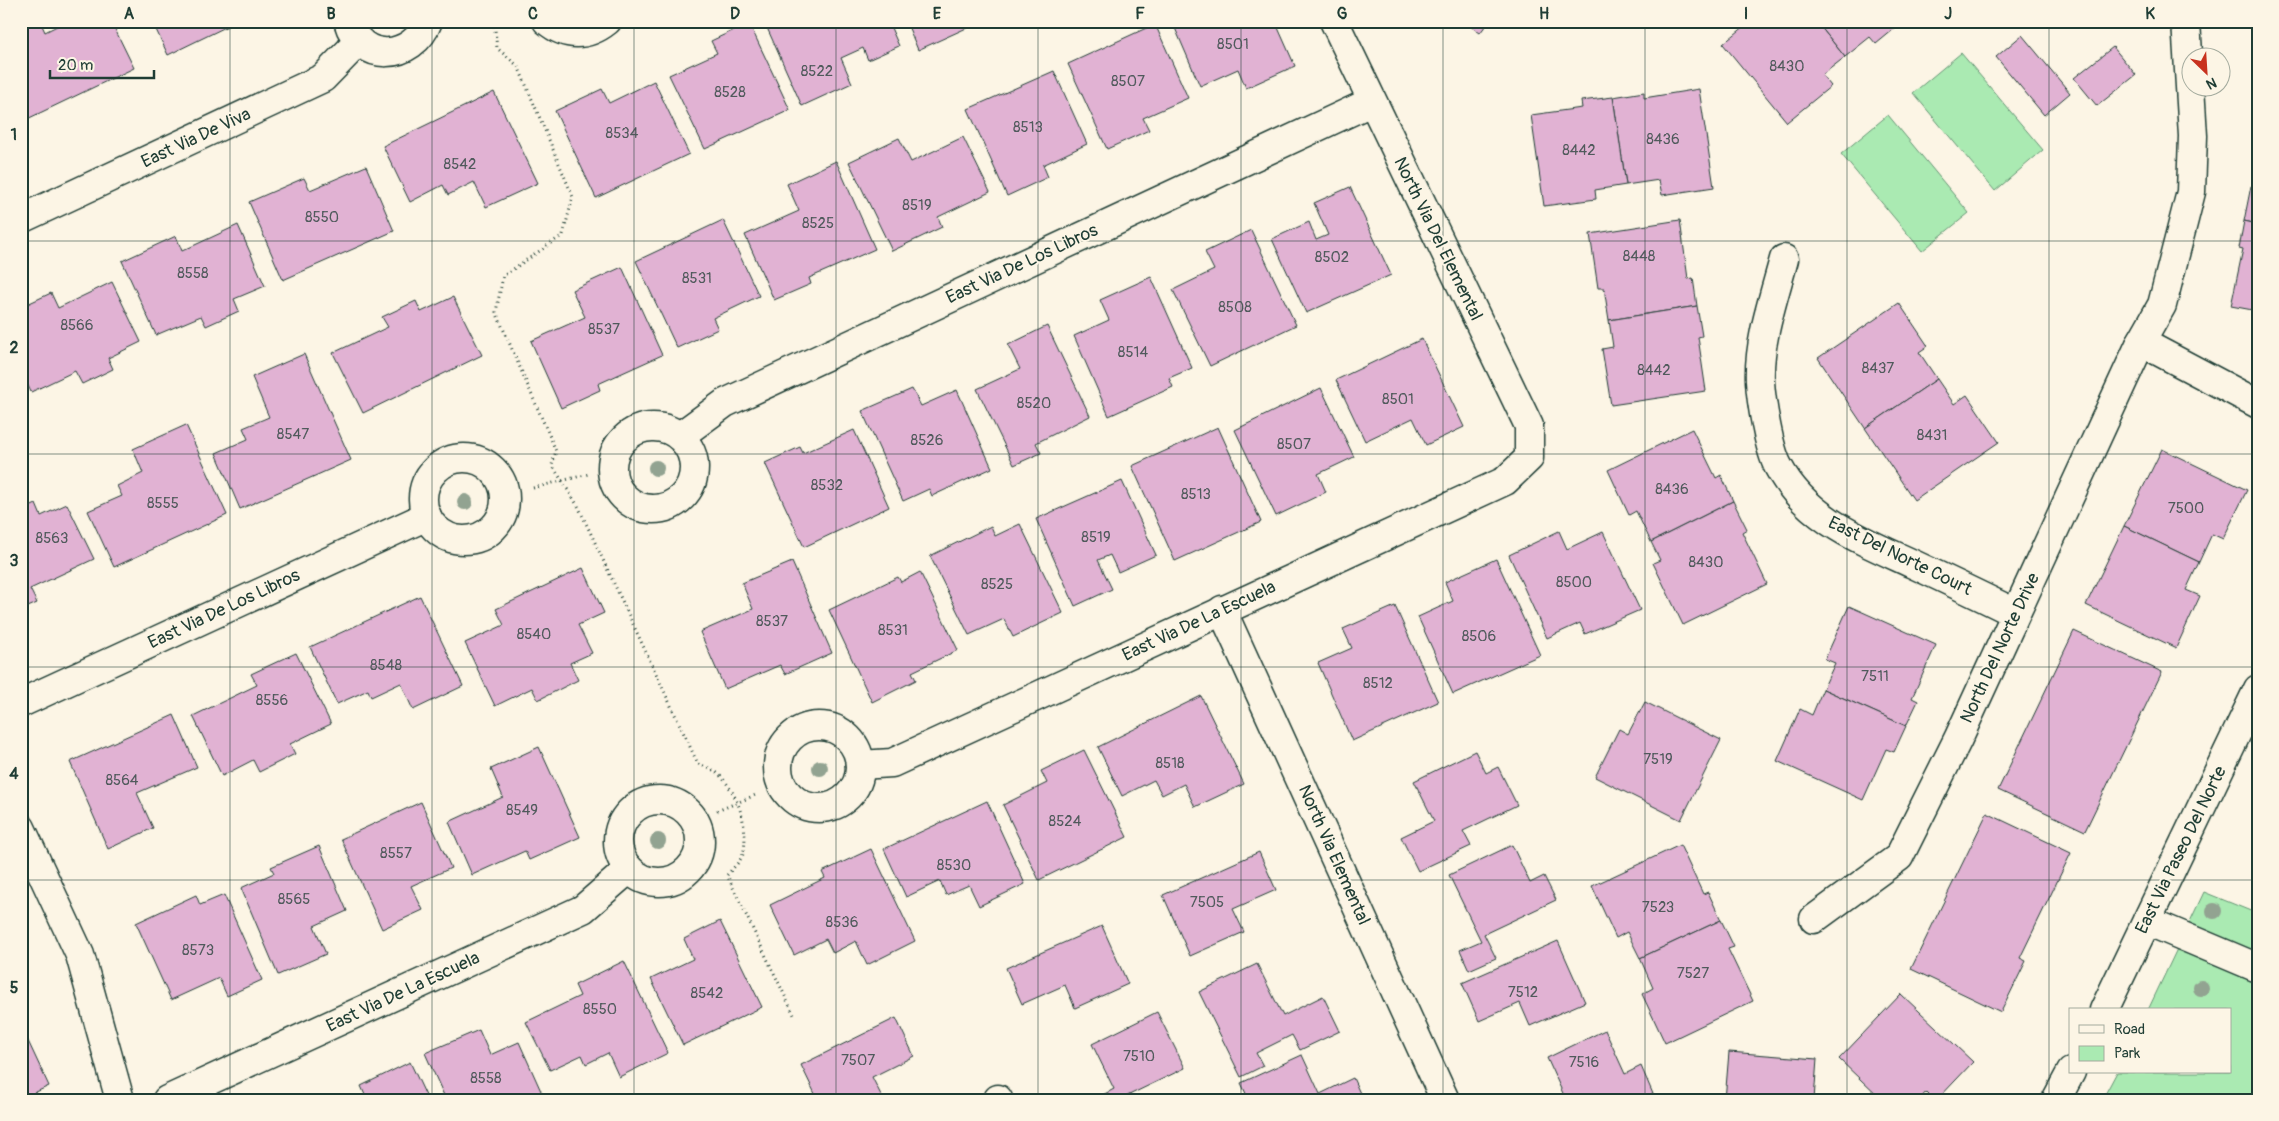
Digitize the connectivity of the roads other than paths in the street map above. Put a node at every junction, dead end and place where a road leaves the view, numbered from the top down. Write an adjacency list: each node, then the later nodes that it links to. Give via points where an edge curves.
1 (428, 21): 6 (street, East Via De Viva, via 416,40 399,52 371,49)
2 (546, 21): 3 (street, via 570,34 584,34)
3 (606, 21)
4 (1334, 21): 7 (street, North Via Del Elemental)
5 (2186, 21): 10 (street, North Del Norte Drive, via 2193,136 2192,192 2162,305)
6 (353, 31): 8 (street, East Via De Viva, via 323,78)
7 (1371, 102): 12 (street, East Via De Los Libros, via 725,403); 13 (street, North Via Del Elemental, via 1529,426)
8 (21, 219)
9 (1784, 259): 16 (street, East Del Norte Court, via 1765,330 1760,380 1767,428 1777,465 1796,493 1823,519 1854,537)
10 (2142, 342): 11 (street); 16 (street, North Del Norte Drive)
11 (2258, 404)
12 (680, 436)
13 (1529, 458): 15 (street, East Via De La Escuela, via 1505,481)
14 (427, 516): 18 (street, East Via De Los Libros)
15 (1222, 610): 19 (street, East Via De La Escuela, via 892,763); 29 (street, North Via Elemental)
16 (2015, 612): 22 (street, North Del Norte Drive, via 1958,739 1899,857)
17 (2258, 689): 23 (street, East Via Paseo Del Norte)
18 (21, 703)
19 (860, 765)
20 (21, 828): 27 (street, via 80,955)
21 (629, 869): 28 (street, East Via De La Escuela, via 583,909)
22 (1814, 919)
23 (2147, 921): 24 (street); 25 (street, East Via Paseo Del Norte)
24 (2258, 968)
25 (2105, 1008)
26 (2070, 1074): 30 (street)
27 (120, 1100)
28 (167, 1100)
29 (1445, 1100)
30 (2056, 1100)

